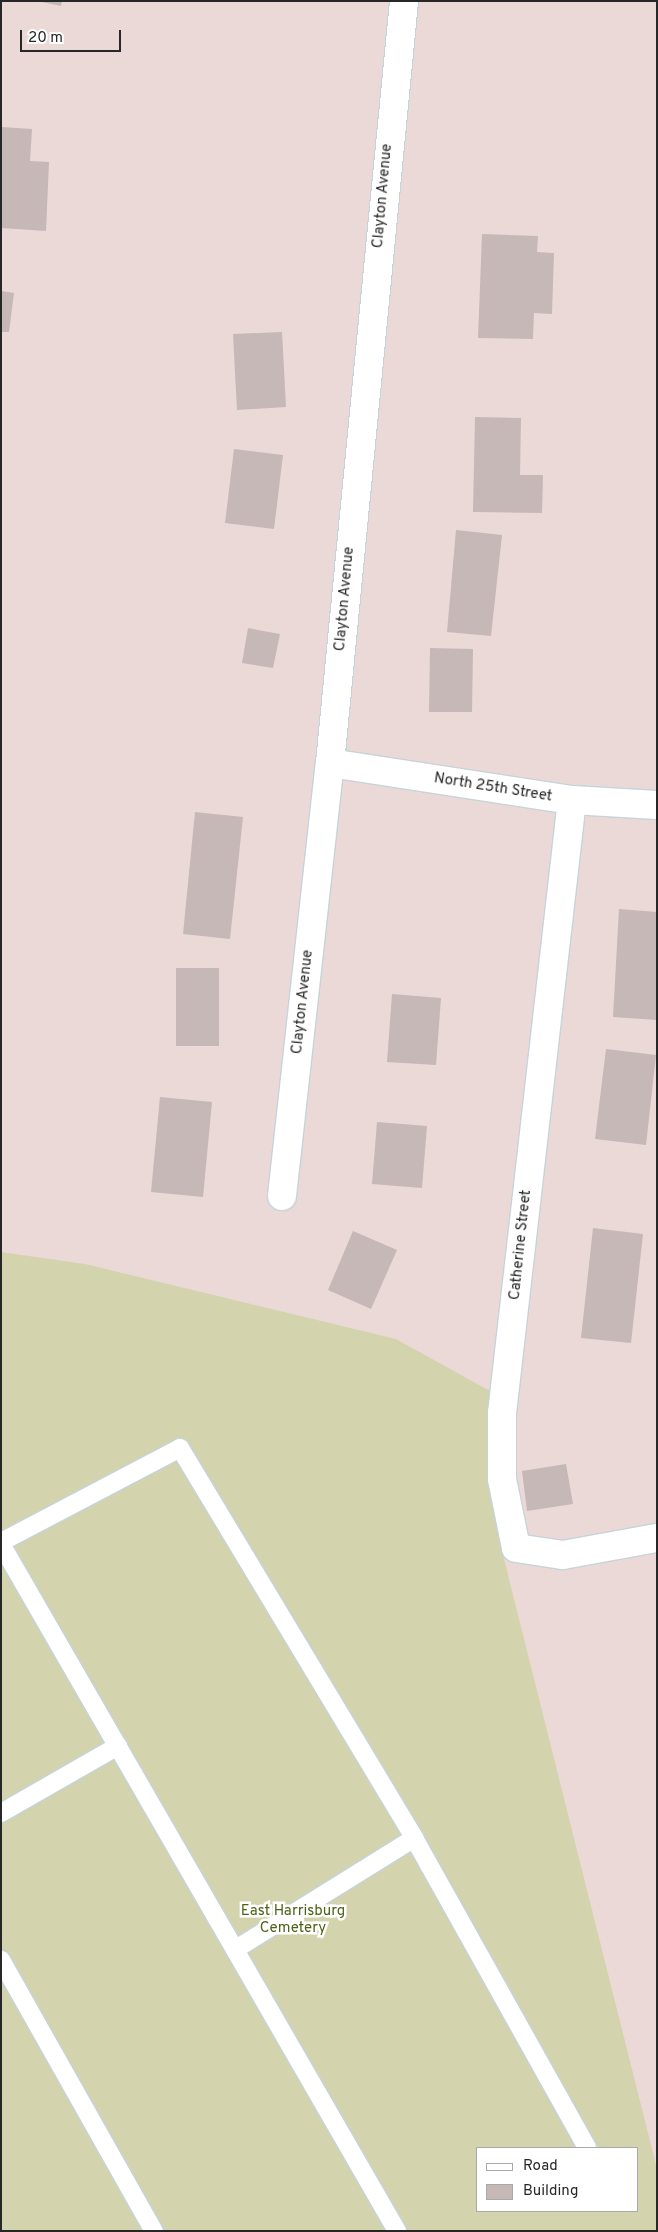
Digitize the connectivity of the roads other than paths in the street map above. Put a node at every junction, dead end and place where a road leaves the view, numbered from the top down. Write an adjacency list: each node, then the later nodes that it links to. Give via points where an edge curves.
1 (404, 1): 2 (street, Clayton Avenue)
2 (330, 763): 3 (street, North 25th Street); 5 (street, Clayton Avenue)
3 (572, 800): 4 (street, North 25th Street); 6 (street, Catherine Street, via 502,1413 502,1479 516,1548 563,1555)
4 (657, 805)
5 (282, 1196)
6 (657, 1538)
7 (1, 1543): 8 (lane); 10 (lane, via 180,1448)
8 (118, 1746): 9 (lane); 11 (lane)
9 (1, 1813)
10 (414, 1838): 11 (lane); 13 (lane)
11 (236, 1949): 15 (lane)
12 (1, 1960): 14 (lane)
13 (587, 2147)
14 (154, 2231)
15 (397, 2231)

